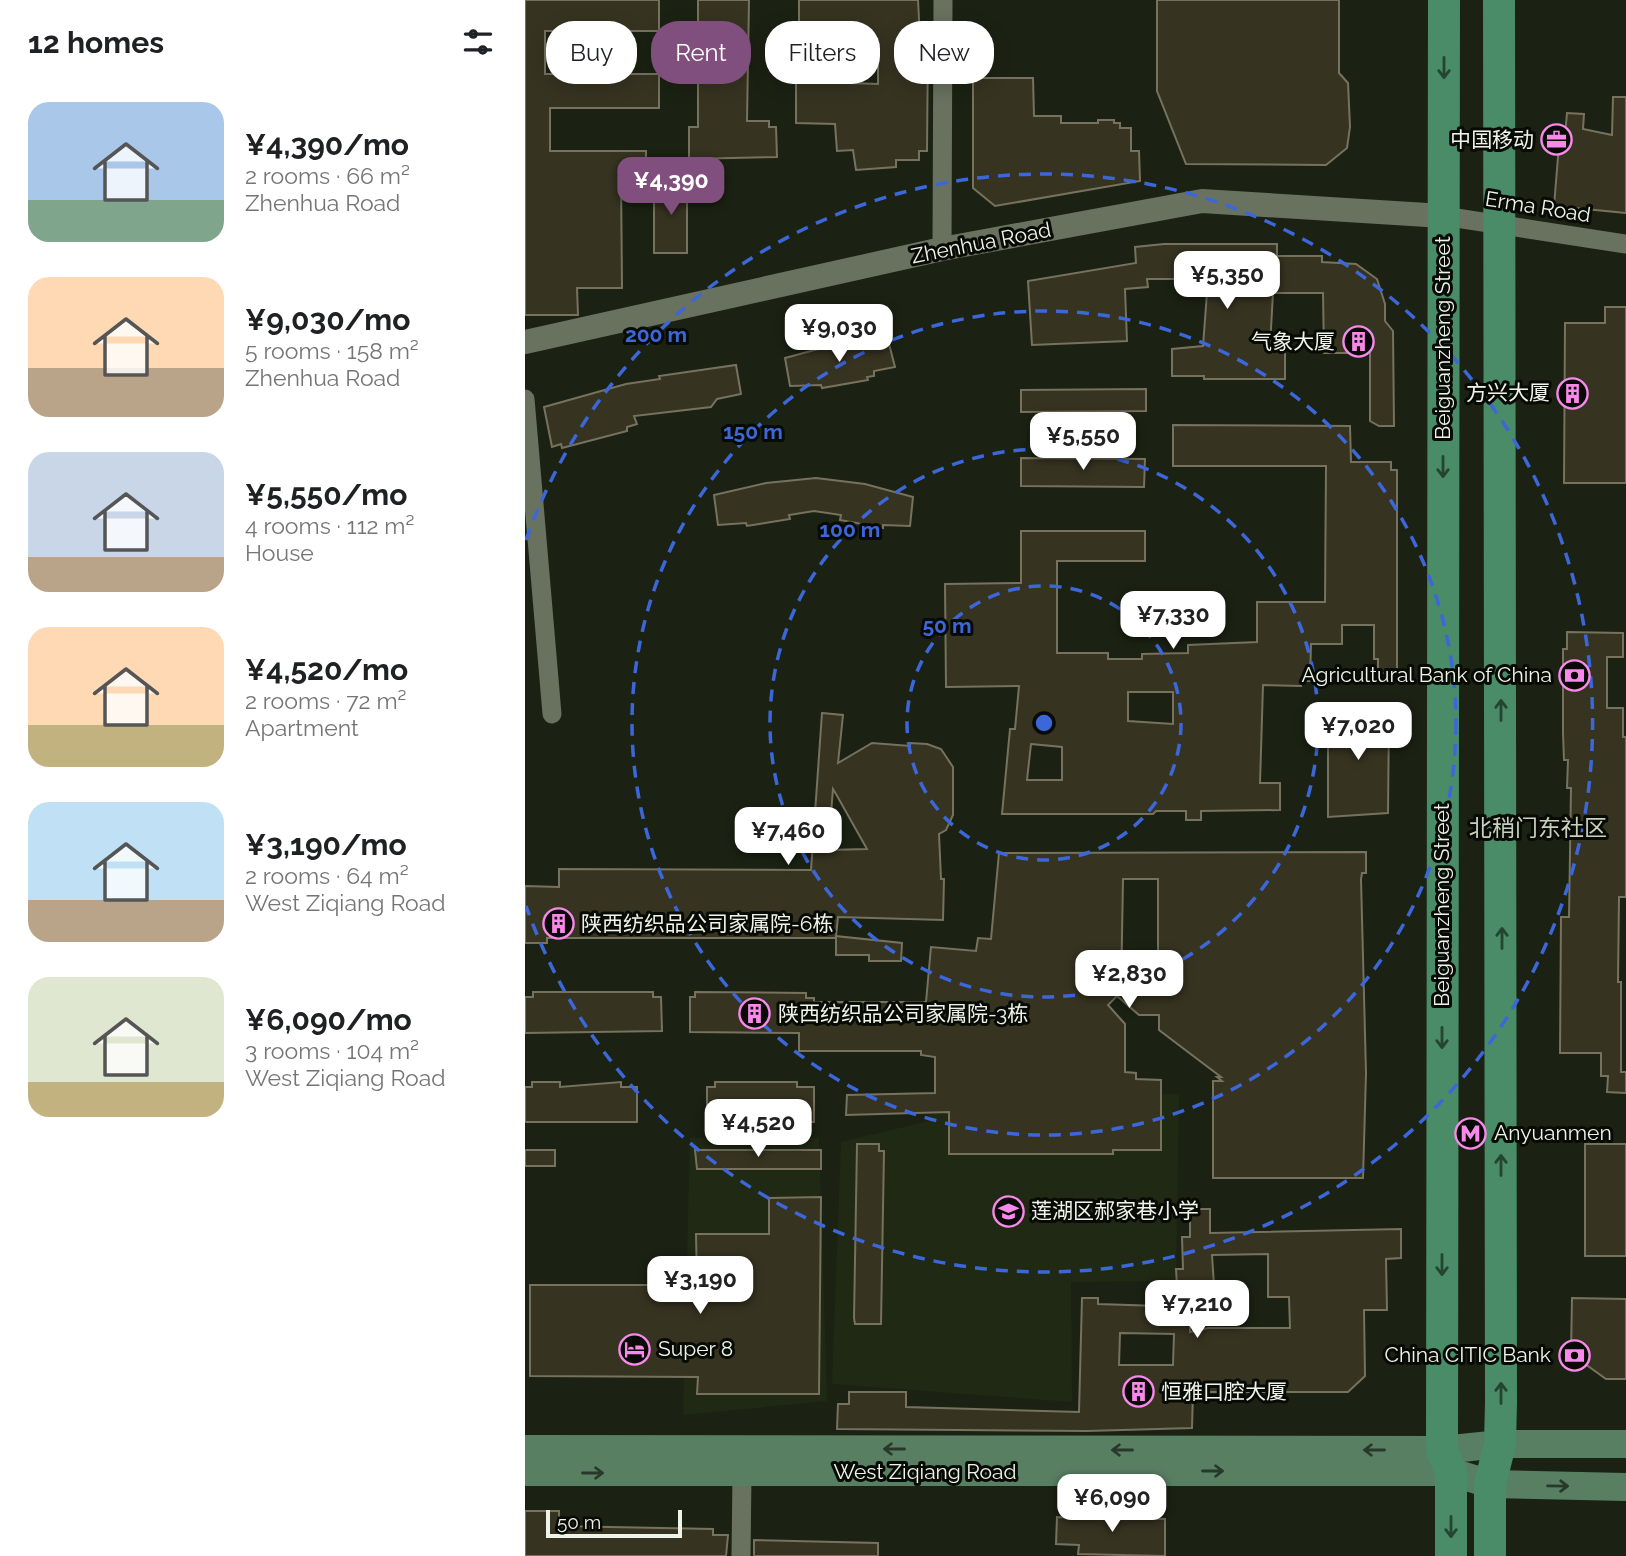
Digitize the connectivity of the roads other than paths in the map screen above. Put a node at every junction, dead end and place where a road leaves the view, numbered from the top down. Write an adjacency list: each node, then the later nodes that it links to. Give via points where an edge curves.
1 (943, 0): 7 (street)
2 (1444, 0): 4 (main road, Beiguanzheng Street, one-way to 4)
3 (1500, 0): 5 (main road)
4 (1443, 216): 5 (street, Erma Road); 7 (street, Zhenhua Road, via 1202,201); 14 (main road, Beiguanzheng Street, one-way to 14)
5 (1499, 224): 6 (street, Erma Road); 11 (main road, one-way to 5)
6 (1626, 244)
7 (942, 249): 8 (street, Zhenhua Road)
8 (525, 342)
9 (525, 399): 10 (street)
10 (552, 714)
11 (1500, 1444): 12 (main road); 14 (main road); 17 (main road)
12 (1626, 1444)
13 (525, 1449): 14 (main road, West Ziqiang Road, one-way to 13)
14 (1446, 1461): 16 (main road, West Ziqiang Road, one-way to 14); 17 (main road, West Ziqiang Road); 20 (main road, Beiguanzheng Street, one-way to 20)
15 (525, 1472): 16 (main road, West Ziqiang Road, one-way to 16)
16 (742, 1474): 19 (street)
17 (1490, 1484): 18 (main road, West Ziqiang Road, one-way to 18); 21 (main road)
18 (1626, 1487)
19 (741, 1556)
20 (1451, 1556)
21 (1490, 1556)

